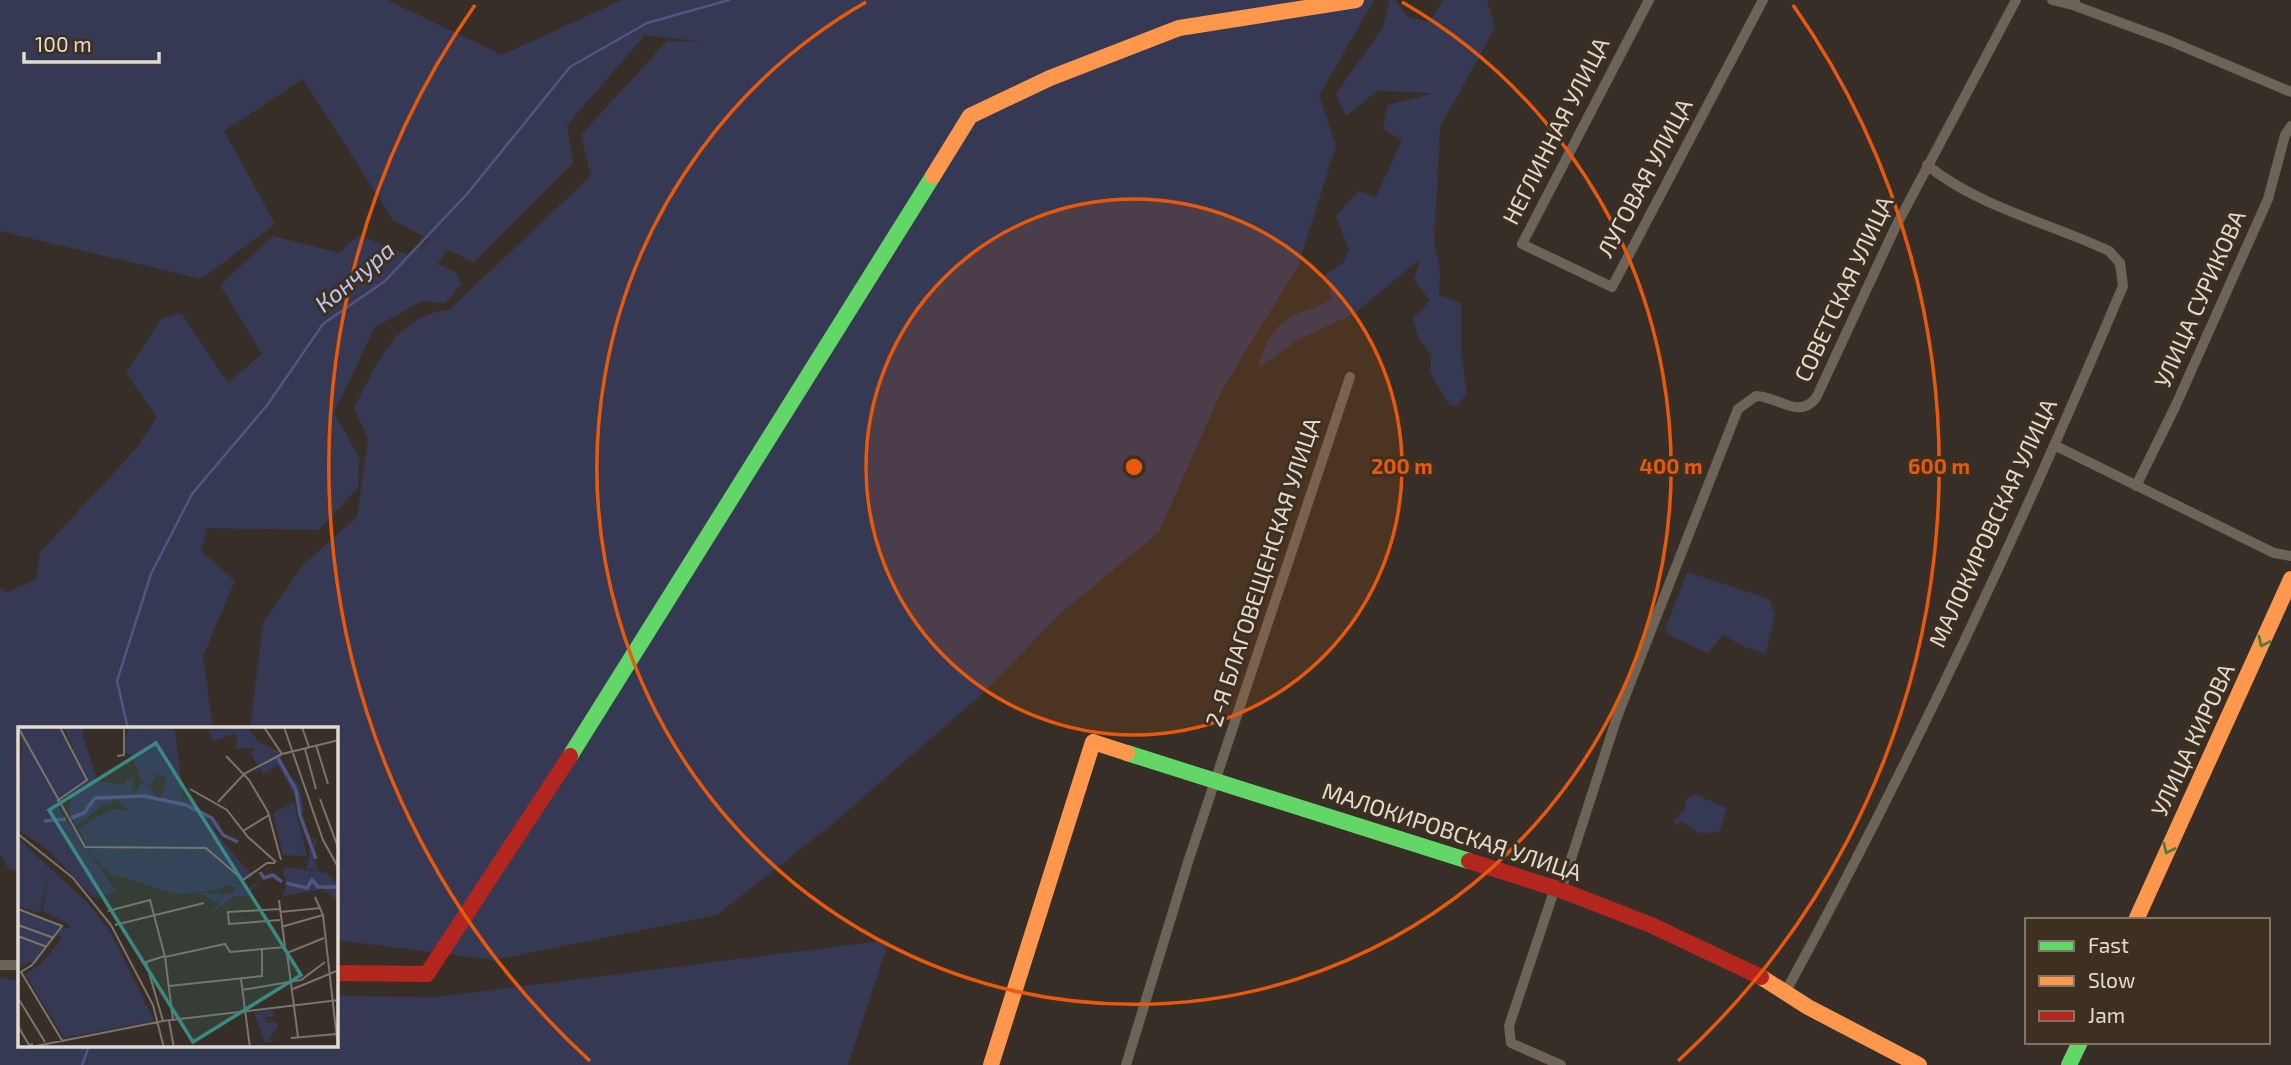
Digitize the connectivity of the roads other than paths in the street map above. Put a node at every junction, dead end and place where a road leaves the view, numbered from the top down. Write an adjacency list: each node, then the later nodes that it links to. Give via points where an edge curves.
1 (1356, 0): 21 (street, via 1179,28 1050,78 970,116 582,738 426,974)
2 (1648, 0): 10 (street, НЕГЛИННАЯ УЛИЦА)
3 (1763, 0): 10 (street, ЛУГОВАЯ УЛИЦА, via 1612,287)
4 (2016, 0): 9 (street, СОВЕТСКАЯ УЛИЦА)
5 (2052, 0): 6 (street)
6 (2074, 2): 7 (street)
7 (2291, 92)
8 (2291, 127): 13 (street, УЛИЦА СУРИКОВА, via 2284,135 2268,199)
9 (1927, 165): 12 (street, МАЛОКИРОВСКАЯ УЛИЦА, via 1992,204 2109,251 2120,263 2123,285); 17 (street, СОВЕТСКАЯ УЛИЦА, via 1816,398 1797,408 1756,396 1738,409 1616,718)
10 (1522, 244)
11 (1350, 377): 16 (street, 2-Я БЛАГОВЕЩЕНСКАЯ УЛИЦА)
12 (2056, 446): 13 (street); 22 (street, МАЛОКИРОВСКАЯ УЛИЦА, via 1858,856)
13 (2136, 486): 14 (street, via 2274,553)
14 (2291, 556)
15 (2291, 579): 18 (street, УЛИЦА КИРОВА, one-way to 18)
16 (1216, 780): 17 (street, МАЛОКИРОВСКАЯ УЛИЦА); 24 (street, МАЛОКИРОВСКАЯ УЛИЦА, via 1093,742); 25 (street, 2-Я БЛАГОВЕЩЕНСКАЯ УЛИЦА)
17 (1558, 889): 22 (street, МАЛОКИРОВСКАЯ УЛИЦА, via 1651,925); 26 (street, via 1509,1026 1511,1043)
18 (2137, 918)
19 (0, 965): 20 (street)
20 (18, 965)
21 (338, 973)
22 (1786, 991): 27 (street, МАЛОКИРОВСКАЯ УЛИЦА)
23 (2079, 1044): 28 (street)
24 (991, 1065)
25 (1126, 1065)
26 (1561, 1065)
27 (1919, 1065)
28 (2069, 1065)

